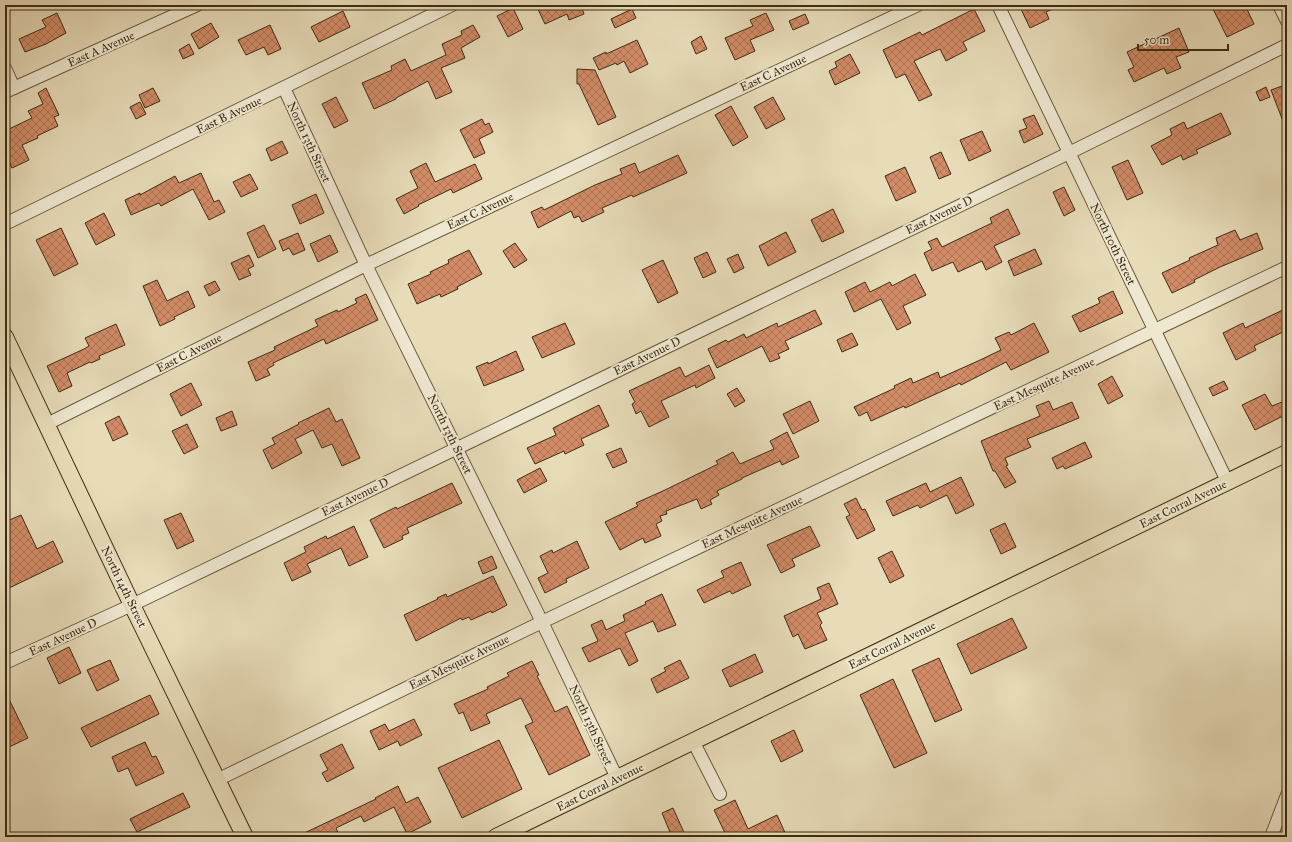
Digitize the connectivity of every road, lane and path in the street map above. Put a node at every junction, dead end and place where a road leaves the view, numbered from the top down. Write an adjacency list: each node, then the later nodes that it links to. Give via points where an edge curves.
1 (197, 5): 10 (street, East A Avenue)
2 (918, 5): 13 (street, East C Avenue)
3 (998, 5): 11 (street, North 10th Street)
4 (1279, 5): 6 (street)
5 (446, 6): 9 (street, East B Avenue)
6 (1287, 21)
7 (1287, 45): 11 (street, East Avenue D)
8 (5, 68): 10 (street)
9 (284, 88): 12 (street, East B Avenue); 13 (street, North 13th Street)
10 (10, 90)
11 (1069, 153): 15 (street, North 10th Street); 18 (street, East Avenue D)
12 (5, 224)
13 (366, 265): 17 (street, East C Avenue); 18 (street, North 13th Street)
14 (1287, 267): 15 (street, East Mesquite Avenue)
15 (1156, 331): 20 (street, North 10th Street); 22 (street, East Mesquite Avenue)
16 (5, 337): 17 (main road, North 14th Street)
17 (46, 424): 21 (main road, North 14th Street)
18 (457, 448): 21 (street, East Avenue D); 22 (street, North 13th Street)
19 (1287, 453): 20 (main road, East Corral Avenue)
20 (1228, 483): 24 (main road, East Corral Avenue)
21 (132, 605): 23 (street, East Avenue D); 26 (main road, North 14th Street)
22 (542, 622): 25 (street, North 13th Street); 26 (street, East Mesquite Avenue)
23 (5, 663)
24 (693, 742): 25 (main road, East Corral Avenue); 27 (street)
25 (617, 778): 30 (main road, East Corral Avenue)
26 (217, 780): 29 (main road, North 14th Street)
27 (720, 794)
28 (1287, 795): 31 (street)
29 (245, 837)
30 (496, 837)
31 (1271, 837)

